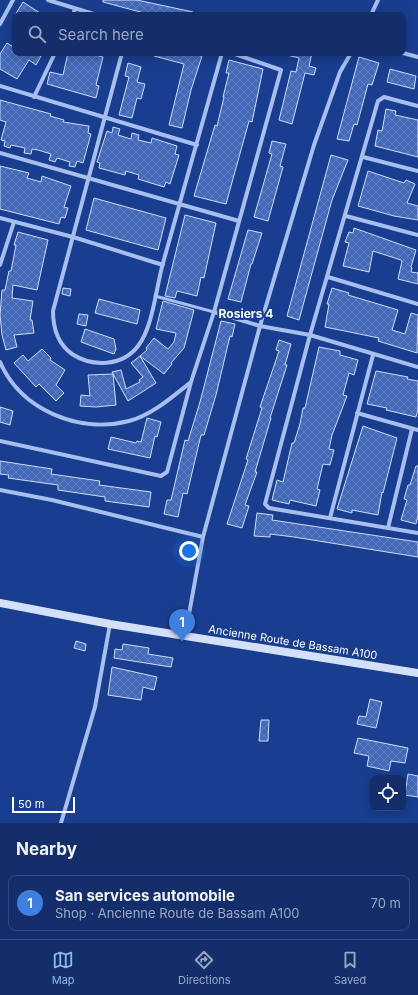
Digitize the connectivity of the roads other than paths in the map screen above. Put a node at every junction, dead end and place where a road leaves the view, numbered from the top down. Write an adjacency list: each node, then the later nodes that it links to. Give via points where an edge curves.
1 (13, 0): 8 (street)
2 (48, 0): 4 (street)
3 (378, 0): 7 (street)
4 (75, 9): 5 (street); 6 (street)
5 (74, 12)
6 (86, 12)
7 (372, 12)
8 (0, 24)
9 (406, 54): 15 (street)
10 (54, 56): 17 (street)
11 (121, 56): 19 (street)
12 (221, 56): 20 (street)
13 (241, 56): 28 (street, via 281,70)
14 (349, 56): 38 (street, via 340,72 314,145)
15 (418, 57)
16 (0, 86): 17 (street)
17 (34, 97): 19 (street)
18 (418, 106): 22 (street, via 380,98)
19 (105, 118): 20 (street); 24 (street)
20 (197, 145): 25 (street)
21 (0, 153): 24 (street)
22 (363, 157): 23 (street); 26 (street)
23 (418, 171)
24 (89, 179): 25 (street); 31 (street)
25 (181, 204): 28 (street); 33 (street)
26 (346, 216): 30 (street); 34 (street)
27 (0, 218): 29 (street)
28 (239, 221): 37 (street)
29 (14, 222): 31 (street); 32 (street)
30 (418, 236)
31 (73, 237): 33 (street); 35 (street, via 53,311 56,331 68,351 78,358 99,364 116,361 132,352 147,332)
32 (0, 265)
33 (163, 265): 35 (street)
34 (328, 277): 36 (street); 39 (street)
35 (155, 296): 37 (lane)
36 (418, 304)
37 (214, 312): 38 (street); 43 (street)
38 (260, 326): 39 (street); 52 (street)
39 (310, 335): 40 (street); 49 (street, via 265,504 269,508)
40 (373, 355): 42 (street); 44 (street)
41 (0, 362): 43 (street, via 9,379 29,400 55,415 84,423 108,424 129,421 156,408)
42 (418, 367)
43 (191, 382): 47 (street, via 167,472 161,476)
44 (357, 414): 45 (street); 49 (street)
45 (412, 429): 46 (street); 50 (street)
46 (418, 430)
47 (0, 441)
48 (0, 490): 52 (street)
49 (330, 518): 50 (street)
50 (388, 528): 51 (street)
51 (418, 533)
52 (203, 537): 55 (street)
53 (0, 603): 54 (main road, Ancienne Route de Bassam A100)
54 (110, 624): 55 (main road, Ancienne Route de Bassam A100); 57 (street, via 95,707)
55 (185, 636): 56 (main road, Ancienne Route de Bassam A100)
56 (418, 673)
57 (61, 823)

